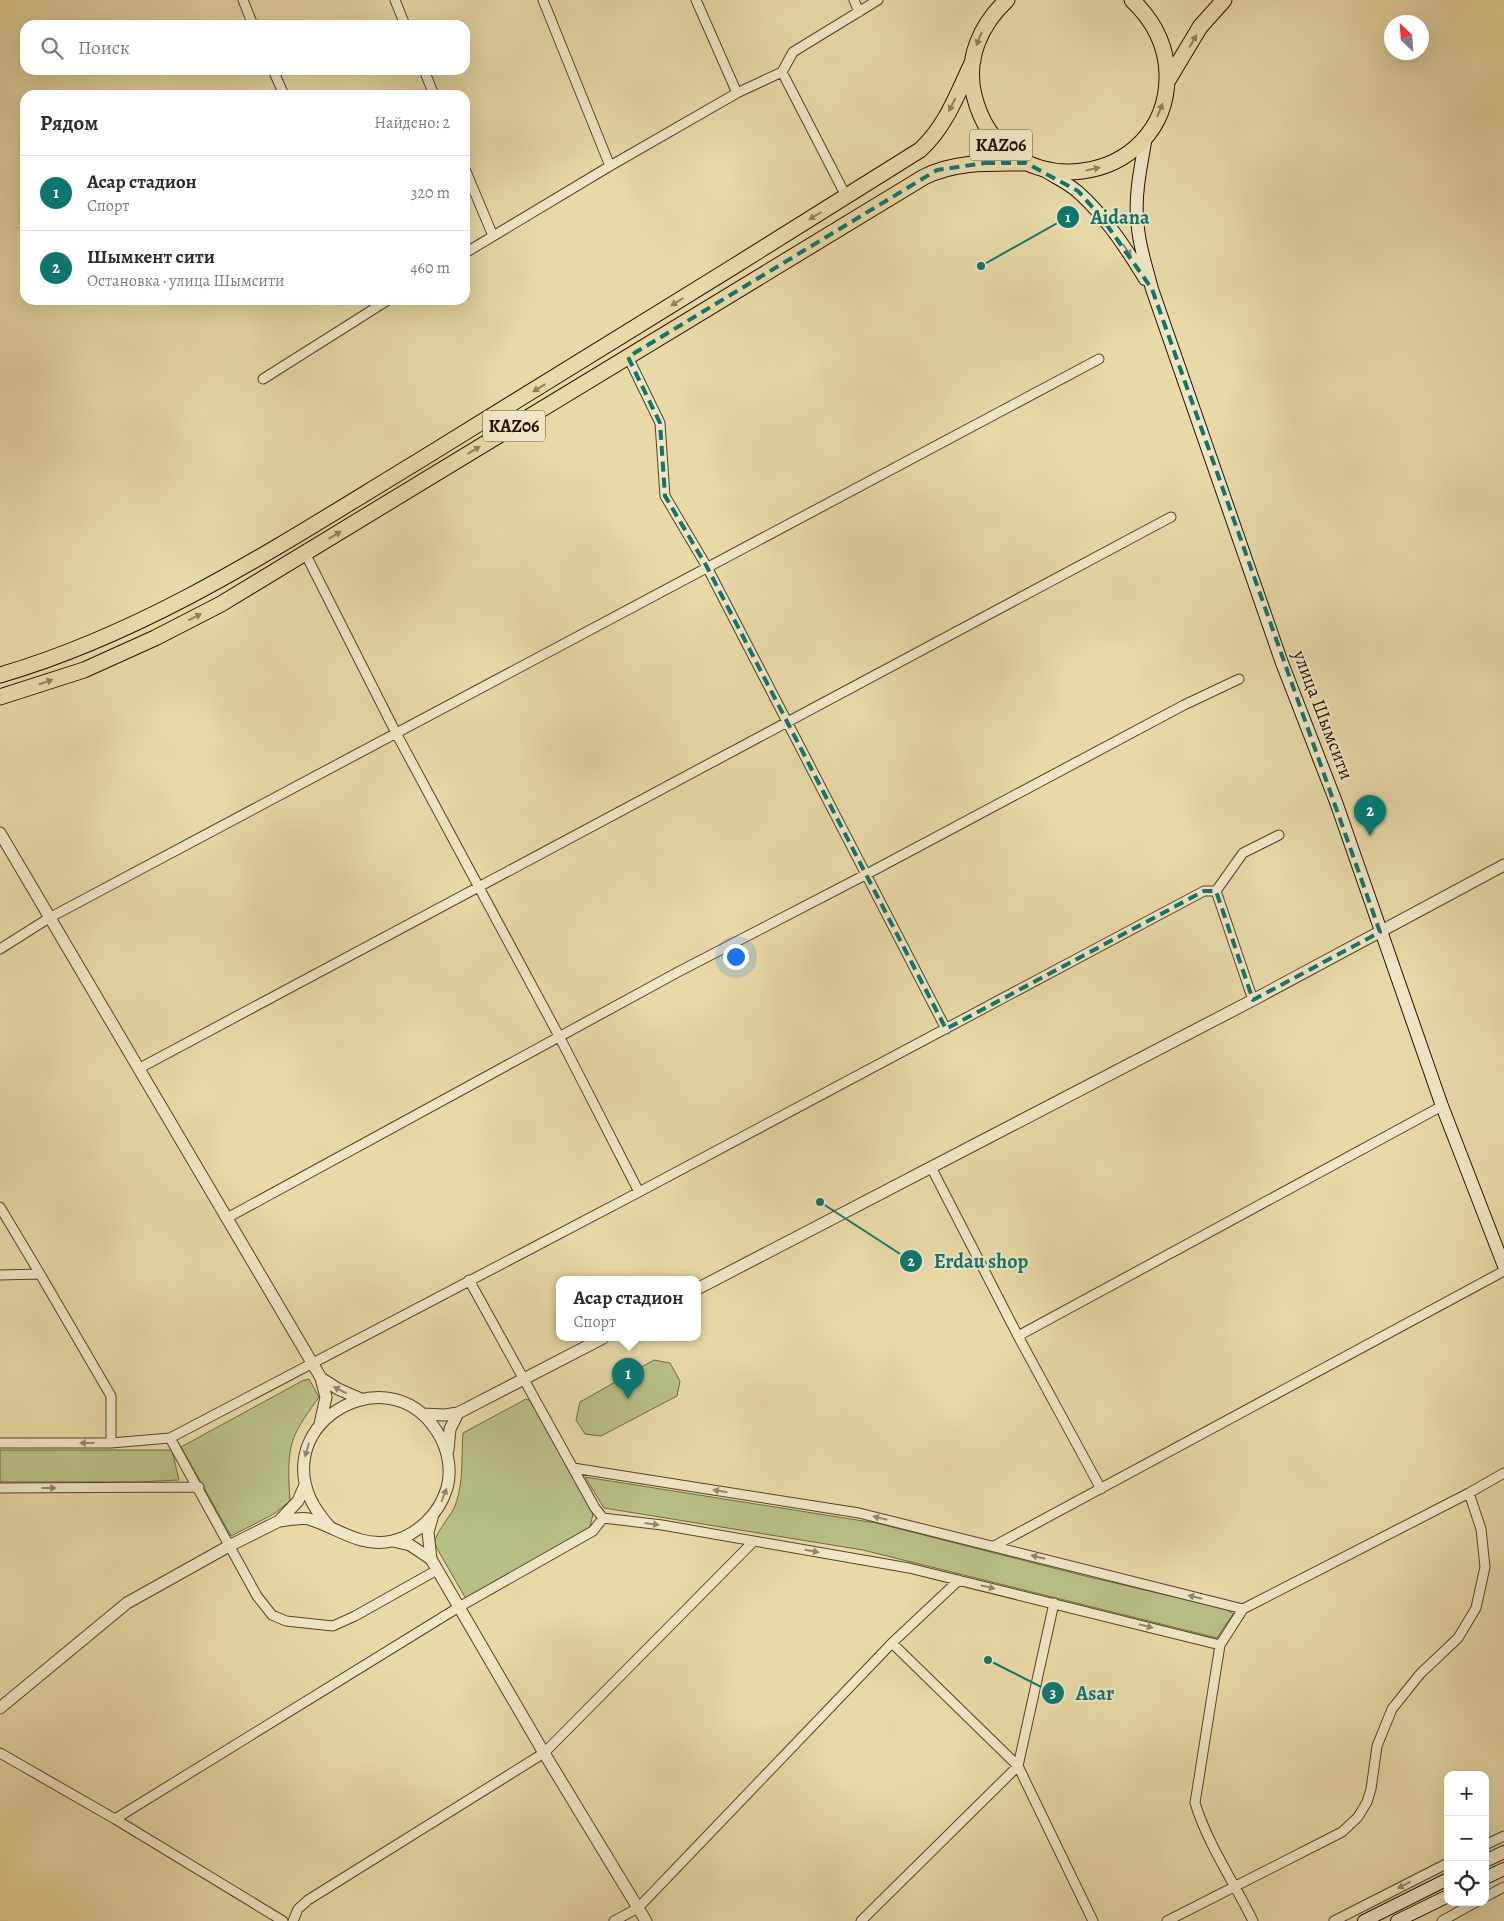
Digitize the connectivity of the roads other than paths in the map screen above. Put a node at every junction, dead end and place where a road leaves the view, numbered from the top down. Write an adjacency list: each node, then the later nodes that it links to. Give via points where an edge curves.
1 (243, 0): 11 (street)
2 (395, 0): 12 (street)
3 (543, 0): 23 (street)
4 (696, 0): 20 (street)
5 (854, 0): 10 (street)
6 (878, 0): 10 (street)
7 (1007, 0): 13 (highway, KАZ06, one-way to 13, via 984,27)
8 (1132, 0): 17 (highway, KАZ06, via 1149,18 1161,40 1167,64)
9 (1224, 0): 17 (highway, KАZ06, one-way to 9, via 1200,27)
10 (859, 12): 14 (street, via 793,52)
11 (252, 20)
12 (403, 20)
13 (973, 61): 22 (highway, KАZ06, via 973,91 982,120 1001,145); 26 (highway, KАZ06, one-way to 26, via 932,140)
14 (782, 72): 20 (street); 26 (street)
15 (275, 75): 18 (street)
16 (426, 75): 19 (street)
17 (1167, 82): 21 (highway, KАZ06, one-way to 17, via 1160,110)
18 (282, 90)
19 (432, 90)
20 (737, 93): 23 (street)
21 (1146, 136): 24 (highway, KАZ06, one-way to 21, via 1070,173 1099,168 1125,156); 29 (main road, улица Шымсити, via 1137,217)
22 (1026, 163): 24 (highway, KАZ06); 31 (highway, KАZ06, via 985,163 937,170)
23 (610, 166): 27 (street)
24 (1042, 169): 29 (main road, улица Шымсити, one-way to 29, via 1078,192 1102,218 1128,251)
25 (470, 181): 27 (street)
26 (846, 196): 37 (highway, KАZ06, one-way to 37, via 618,340 235,572 82,647)
27 (493, 236): 28 (street)
28 (470, 250)
29 (1152, 290): 49 (main road, улица Шымсити)
30 (373, 305): 33 (street)
31 (628, 356): 35 (highway, KАZ06, one-way to 31); 36 (street, via 660,423 665,496)
32 (1099, 358): 36 (street)
33 (264, 379)
34 (1172, 518): 40 (street)
35 (305, 553): 39 (highway, KАZ06, one-way to 35, via 84,670 148,641 221,604); 41 (street)
36 (707, 567): 40 (street); 41 (street)
37 (0, 675)
38 (1239, 679): 45 (street)
39 (0, 697)
40 (788, 723): 45 (street); 46 (street)
41 (396, 733): 46 (street); 48 (street)
42 (0, 833): 48 (street)
43 (1279, 835): 47 (street, via 1243,853)
44 (1504, 865): 49 (street)
45 (865, 874): 52 (street); 53 (street)
46 (478, 888): 53 (street); 54 (street)
47 (1216, 891): 51 (street); 52 (street, via 1204,890)
48 (49, 918): 50 (street); 54 (street)
49 (1380, 932): 51 (street); 55 (main road, улица Шымсити)
50 (0, 949)
51 (1253, 1000): 56 (street)
52 (946, 1029): 57 (street)
53 (559, 1036): 57 (street); 59 (street)
54 (138, 1069): 59 (street)
55 (1442, 1106): 60 (main road, улица Шымсити); 66 (street)
56 (931, 1167): 65 (street); 66 (street)
57 (640, 1192): 64 (street)
58 (0, 1207): 62 (street)
59 (227, 1218): 68 (street)
60 (1504, 1266)
61 (1504, 1270): 84 (street)
62 (40, 1274): 63 (street); 76 (street, via 111,1396)
63 (0, 1275)
64 (469, 1280): 68 (street); 70 (street)
65 (701, 1287)
66 (1018, 1336): 84 (street)
67 (597, 1341): 70 (street)
68 (310, 1363): 69 (street); 75 (street)
69 (321, 1378): 71 (street, one-way to 69); 74 (street, via 326,1396)
70 (524, 1379): 72 (street); 79 (street)
71 (361, 1399): 73 (street, via 393,1400); 74 (street, via 338,1409)
72 (458, 1413): 73 (street); 78 (street, via 450,1429)
73 (422, 1414): 78 (street, via 434,1425)
74 (320, 1424): 81 (street, one-way to 81, via 306,1453)
75 (170, 1438): 76 (street); 83 (street)
76 (111, 1442): 77 (street, one-way to 77)
77 (0, 1444)
78 (447, 1454): 86 (street, one-way to 78, via 447,1487)
79 (573, 1468): 87 (street, via 594,1508); 93 (street, one-way to 79, via 858,1513)
80 (1504, 1473): 85 (street)
81 (305, 1486): 88 (street, via 298,1501); 89 (street, via 310,1501)
82 (0, 1488): 83 (street, one-way to 83)
83 (198, 1488): 92 (street)
84 (1101, 1489): 93 (street)
85 (1469, 1493): 99 (street); 115 (street, via 1481,1529 1486,1567 1476,1608 1458,1638 1420,1674 1392,1709 1377,1746 1369,1796 1358,1817 1342,1832)
86 (432, 1516): 90 (street, via 407,1536); 94 (street, via 428,1532)
87 (603, 1518): 91 (street, one-way to 91); 98 (street, via 593,1530)
88 (279, 1521): 89 (street, via 307,1518); 92 (street)
89 (331, 1528): 90 (street, via 359,1541)
90 (392, 1541): 94 (street, via 410,1545)
91 (754, 1541): 96 (street, one-way to 96, via 909,1568); 104 (street)
92 (229, 1546): 95 (street, via 272,1616 286,1621 332,1626); 102 (street, via 128,1604)
93 (994, 1546): 99 (street, one-way to 93)
94 (431, 1559): 95 (street)
95 (437, 1570): 98 (street)
96 (958, 1580): 97 (street, one-way to 97); 100 (street)
97 (1054, 1603): 101 (street, one-way to 101); 105 (street)
98 (459, 1607): 104 (street); 106 (street)
99 (1243, 1609): 101 (street)
100 (892, 1643): 105 (street); 120 (street)
101 (1220, 1645): 115 (street, via 1195,1803 1202,1826)
102 (0, 1708)
103 (0, 1752): 106 (street)
104 (544, 1753): 120 (street); 122 (street, via 308,1900 298,1909)
105 (1018, 1766): 125 (street); 126 (street)
106 (116, 1819): 121 (street)
107 (1504, 1836): 108 (street)
108 (1489, 1843)
109 (1504, 1852): 110 (main road)
110 (1489, 1859)
111 (1444, 1865): 129 (street, one-way to 129)
112 (1504, 1869): 113 (main road)
113 (1489, 1876)
114 (1444, 1881): 130 (main road)
115 (1236, 1885): 127 (street); 128 (street)
116 (1504, 1887): 117 (street)
117 (1489, 1895)
118 (1444, 1898): 131 (main road)
119 (1469, 1906): 132 (street)
120 (638, 1908): 123 (street); 124 (street)
121 (282, 1921)
122 (293, 1921)
123 (614, 1921)
124 (646, 1921)
125 (861, 1921)
126 (1093, 1921)
127 (1167, 1921)
128 (1253, 1921)
129 (1334, 1921)
130 (1364, 1921)
131 (1396, 1921)
132 (1442, 1921)

